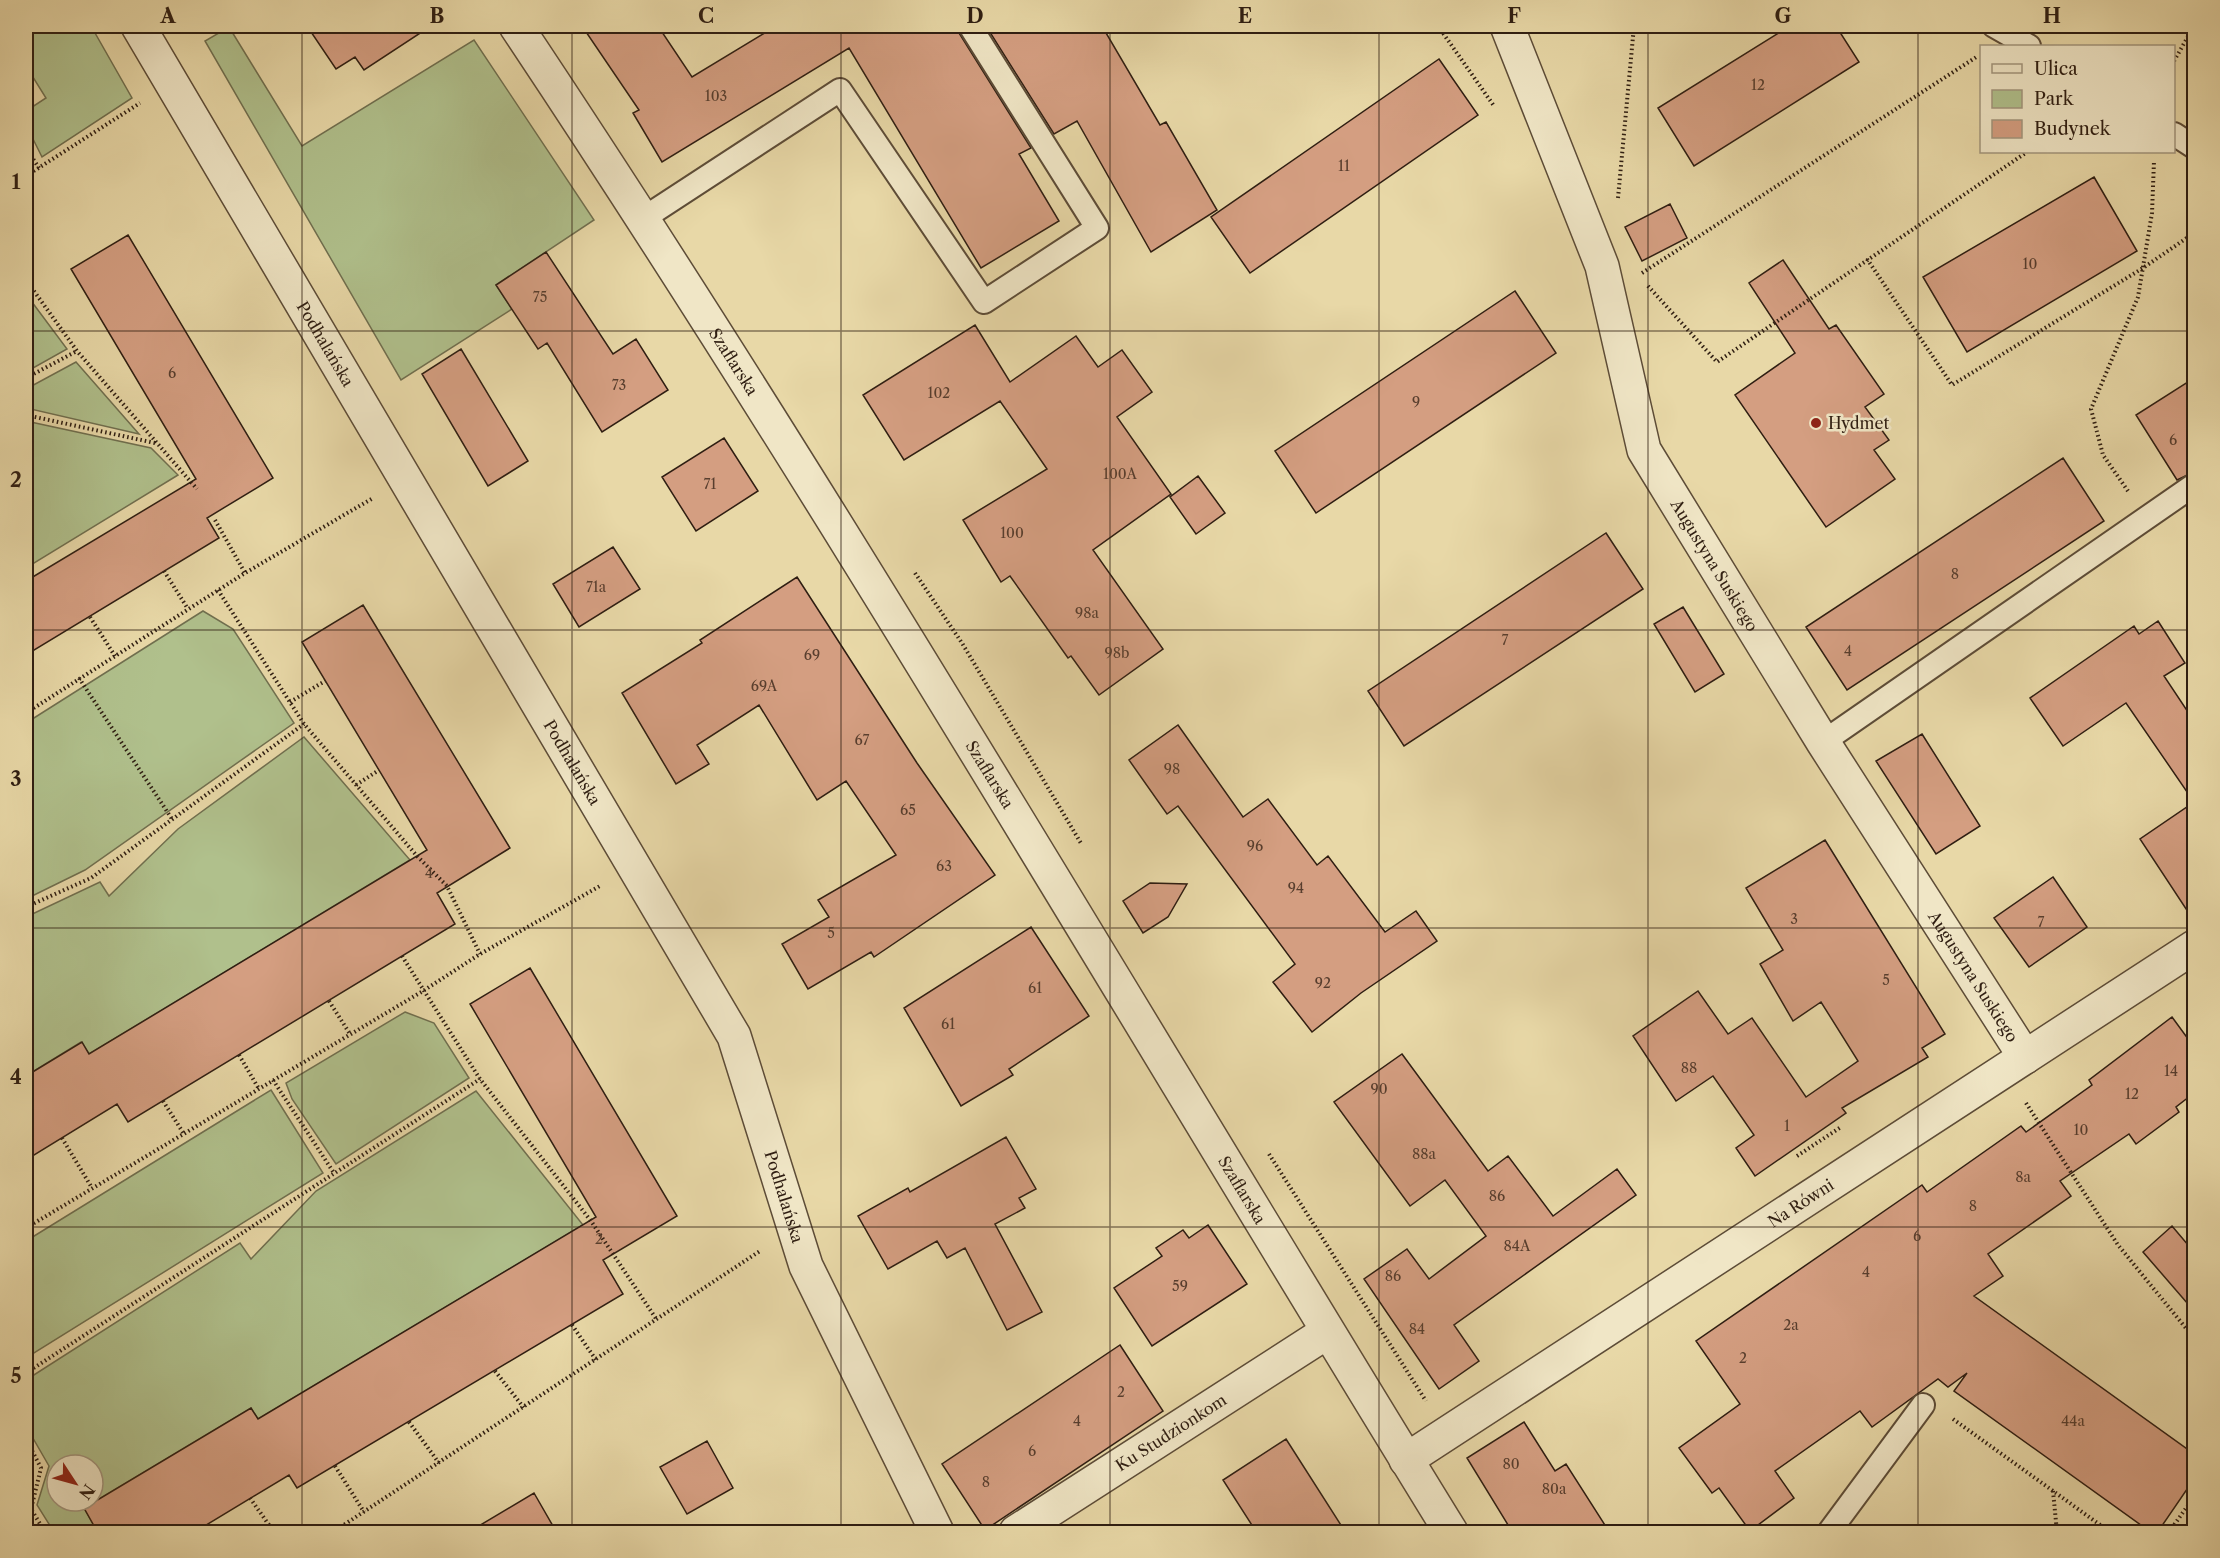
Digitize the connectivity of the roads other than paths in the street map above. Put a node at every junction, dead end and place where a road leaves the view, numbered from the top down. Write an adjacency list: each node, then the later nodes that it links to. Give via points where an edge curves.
1 (138, 26): 17 (street, Podhalańska, via 734,1036 806,1266)
2 (516, 26): 9 (street, Szaflarska)
3 (970, 26): 9 (lane, via 1097,228 984,302 840,90)
4 (1507, 26): 11 (street, Augustyna Suskiego, via 1602,266 1644,450)
5 (1994, 26): 6 (lane)
6 (2027, 45)
7 (2175, 135): 8 (lane)
8 (2194, 147)
9 (644, 218): 14 (street, Szaflarska, via 1005,799)
10 (2194, 485): 11 (lane)
11 (1823, 742): 13 (street, Augustyna Suskiego)
12 (2194, 947): 13 (street, Na Równi)
13 (2025, 1058): 16 (street, Na Równi)
14 (1327, 1332): 16 (street, Szaflarska); 18 (street, Ku Studzionkom)
15 (1923, 1405): 20 (lane)
16 (1406, 1460): 19 (street, Szaflarska)
17 (937, 1533)
18 (1016, 1533)
19 (1451, 1533)
20 (1829, 1533)

